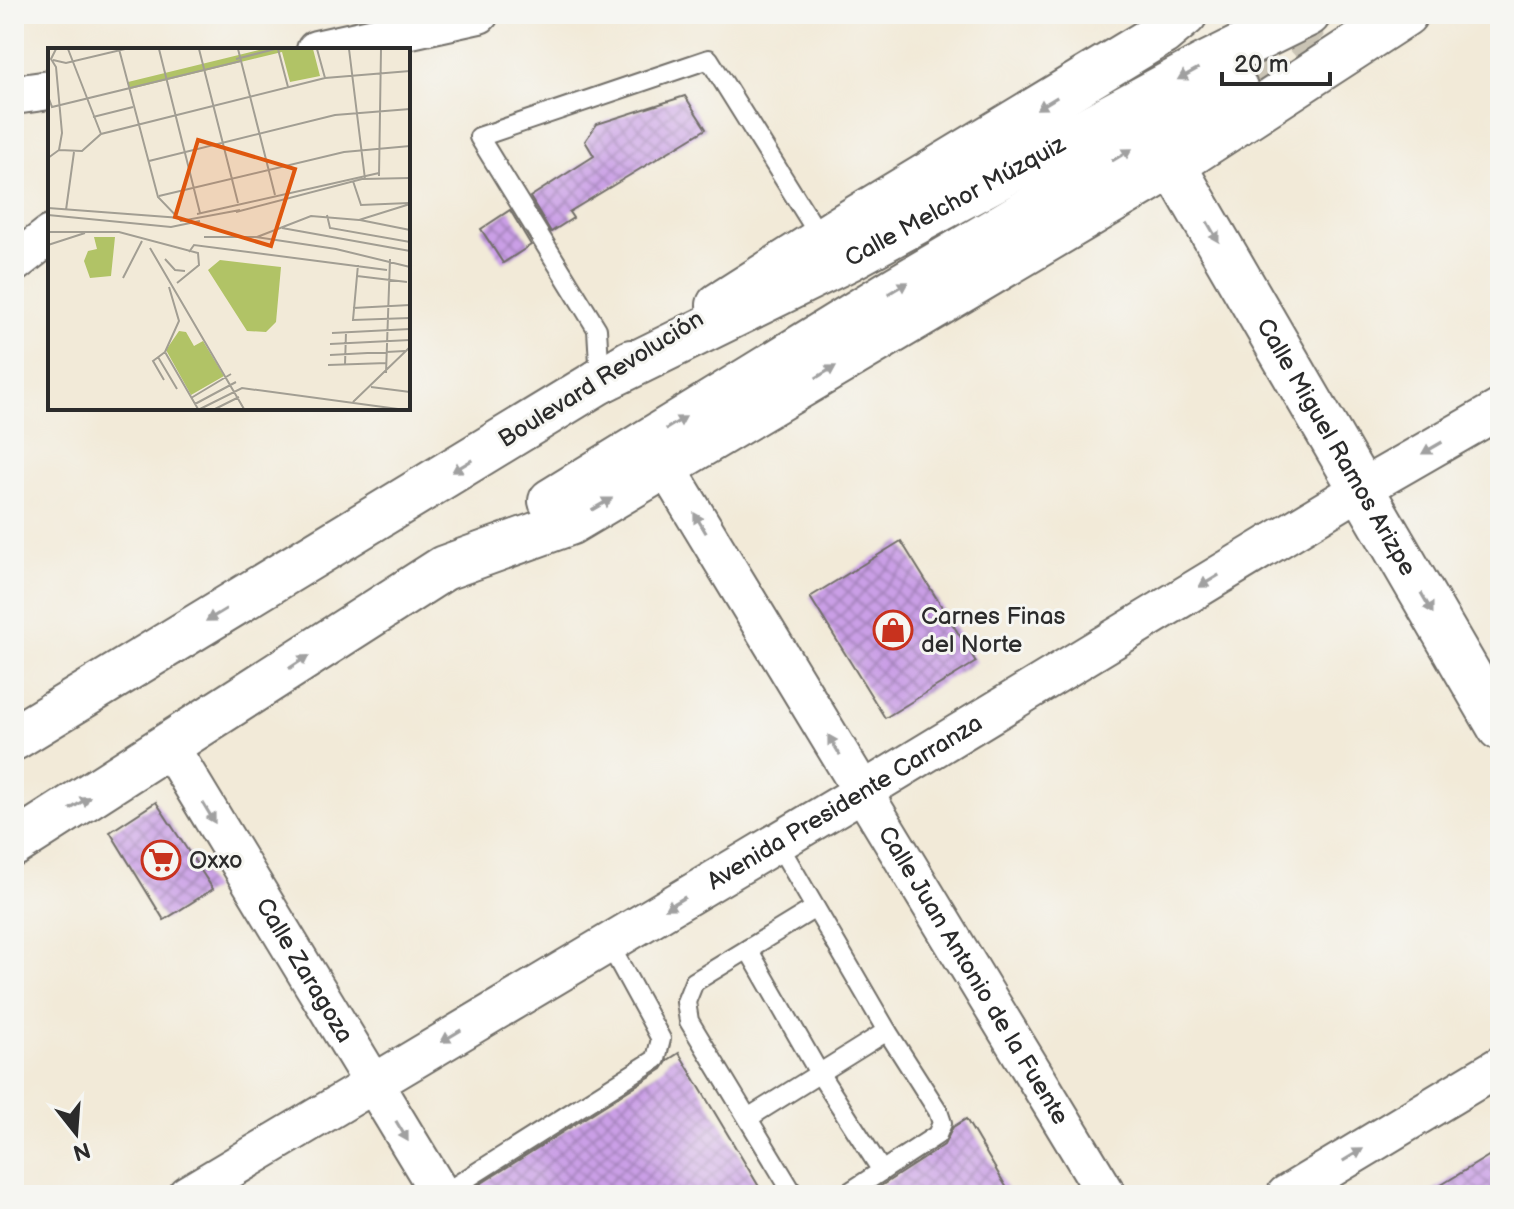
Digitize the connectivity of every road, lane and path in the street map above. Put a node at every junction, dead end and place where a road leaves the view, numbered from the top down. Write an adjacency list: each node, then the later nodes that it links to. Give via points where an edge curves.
1 (479, 14): 6 (street)
2 (1210, 14): 5 (main road, Boulevard Revolución)
3 (1308, 14): 14 (main road, Calle Melchor Múzquiz, one-way to 14, via 850,258)
4 (1405, 14): 10 (main road)
5 (1173, 24): 12 (main road, Boulevard Revolución, one-way to 12)
6 (325, 48)
7 (1235, 88): 18 (main road, one-way to 7, via 894,290)
8 (48, 90): 9 (street)
9 (14, 95)
10 (1173, 165): 16 (main road, one-way to 10); 17 (main road, Calle Miguel Ramos Arizpe, one-way to 17)
11 (48, 237): 13 (street)
12 (822, 240): 14 (main road, Boulevard Revolución); 14 (lane, via 709,59 479,137 597,329)
13 (14, 263)
14 (600, 381): 20 (main road, Boulevard Revolución, one-way to 20)
15 (1500, 409): 17 (street, Avenida Presidente Carranza, one-way to 17)
16 (666, 467): 18 (main road, one-way to 16, via 569,523); 22 (street, Calle Juan Antonio de la Fuente, one-way to 16)
17 (1361, 489): 19 (main road, Calle Miguel Ramos Arizpe, one-way to 19); 22 (street, Avenida Presidente Carranza, one-way to 22)
18 (444, 568): 21 (main road, one-way to 18)
19 (1500, 728)
20 (14, 738)
21 (169, 746): 24 (main road, one-way to 21); 31 (street, Calle Zaragoza, one-way to 31)
22 (862, 792): 23 (street, Avenida Presidente Carranza); 38 (street, Calle Juan Antonio de la Fuente)
23 (777, 842): 25 (lane); 26 (street, Avenida Presidente Carranza, one-way to 26)
24 (14, 844)
25 (815, 908): 27 (lane); 28 (lane)
26 (608, 942): 31 (street, Avenida Presidente Carranza, one-way to 31); 35 (lane, via 661,1039 656,1059)
27 (748, 949): 30 (lane); 32 (lane, via 694,982 686,1002 689,1021)
28 (887, 1031): 30 (lane); 33 (lane, via 942,1123 937,1135)
29 (1500, 1066): 39 (street, one-way to 29)
30 (819, 1073): 32 (lane); 33 (lane)
31 (372, 1082): 34 (street, Avenida Presidente Carranza); 35 (street, Calle Zaragoza, one-way to 35)
32 (748, 1118): 36 (lane)
33 (882, 1171): 37 (lane)
34 (187, 1195)
35 (441, 1195)
36 (794, 1195)
37 (845, 1195)
38 (1107, 1195)
39 (1286, 1195)

